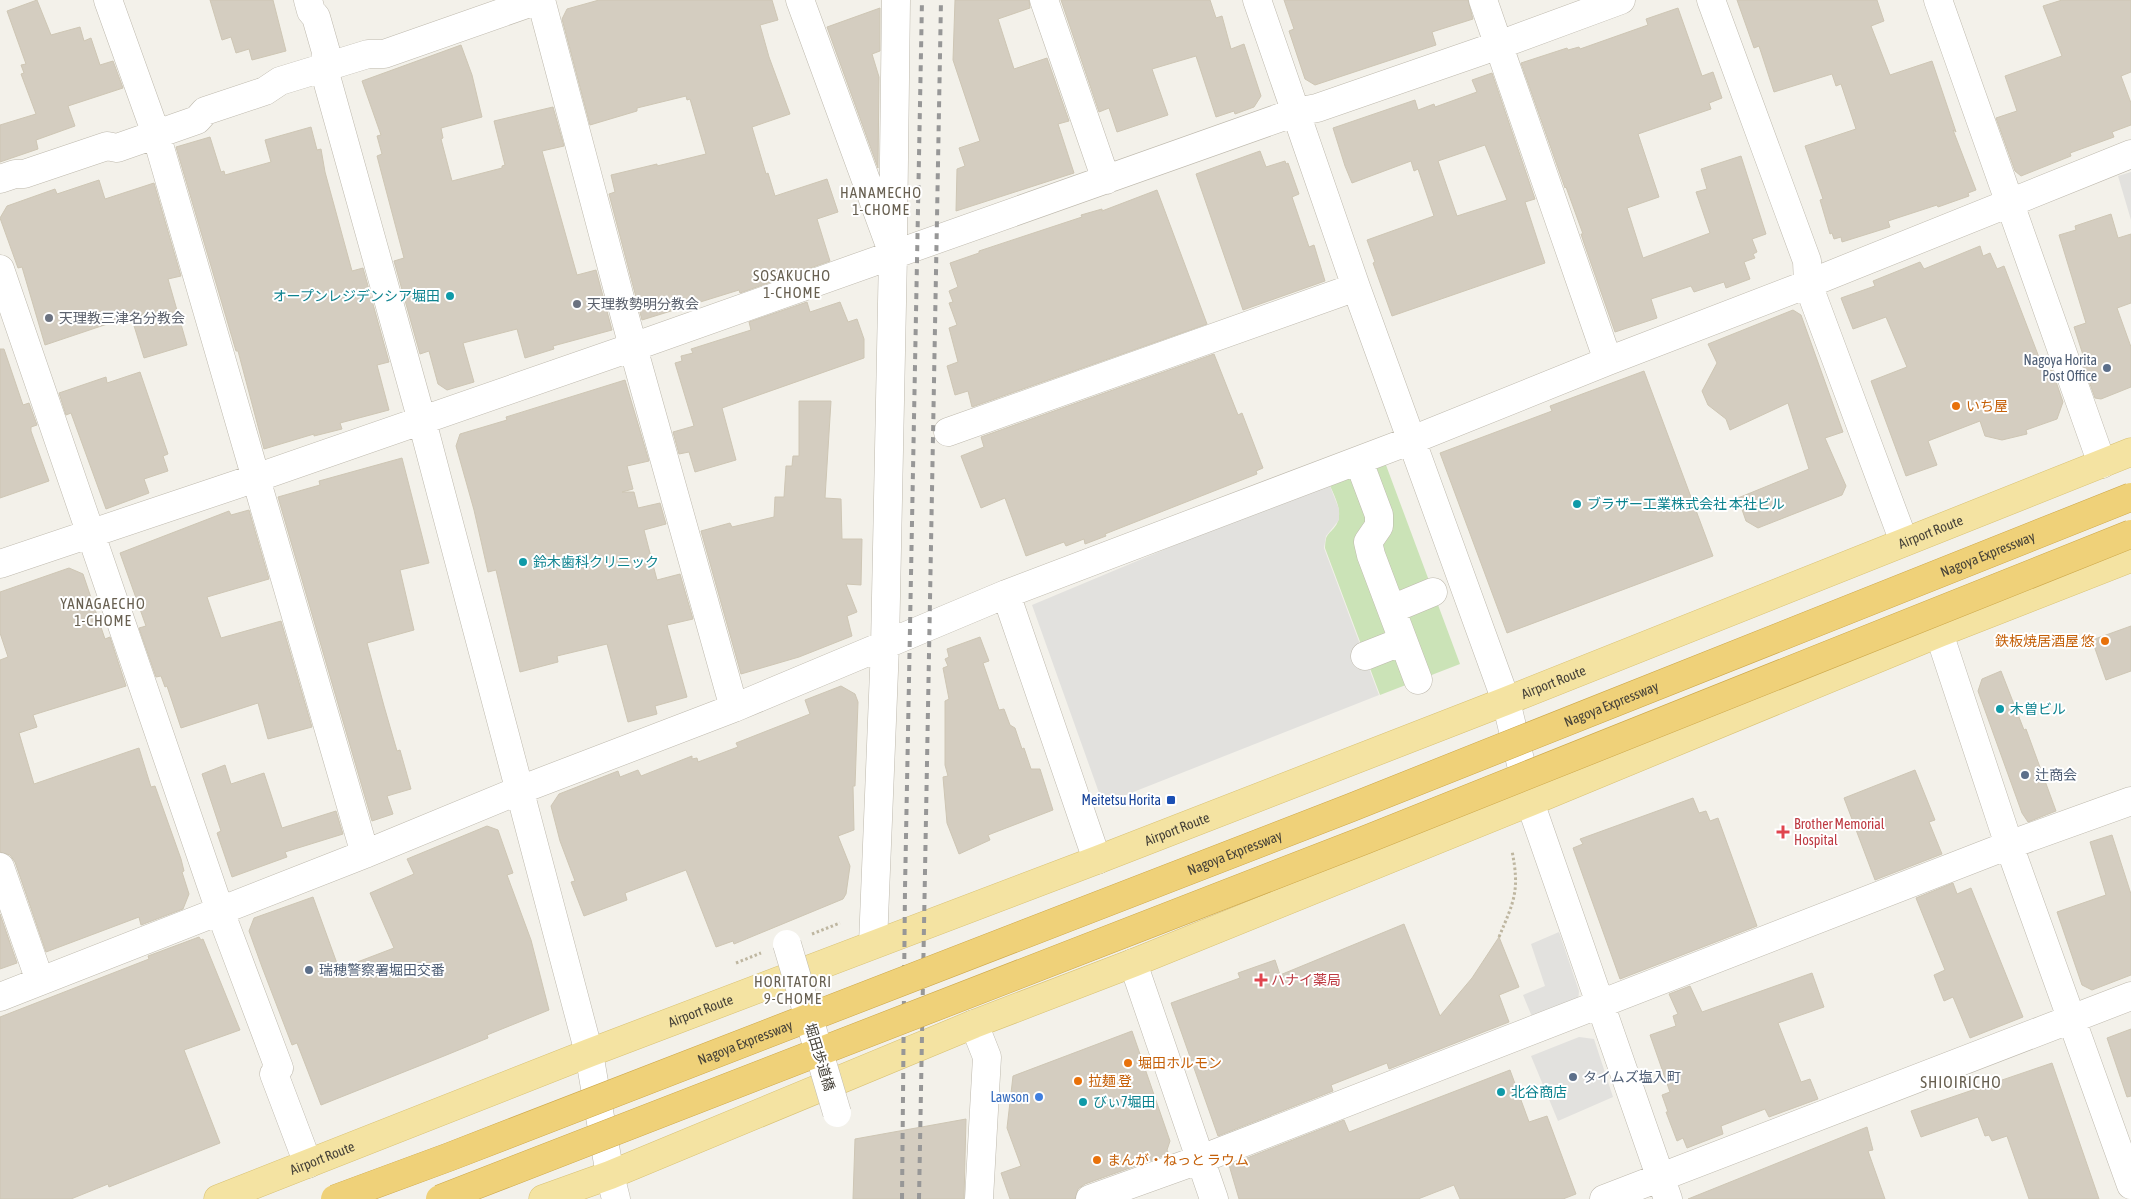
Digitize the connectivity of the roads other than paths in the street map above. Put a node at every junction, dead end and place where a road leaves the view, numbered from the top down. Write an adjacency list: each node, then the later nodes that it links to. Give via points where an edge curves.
1 (108, 0): 15 (street)
2 (308, 0): 13 (street, via 326,52)
3 (539, 0): 13 (street, via 384,54 368,54); 24 (street)
4 (800, 0): 20 (street)
5 (896, 0): 20 (street)
6 (1044, 0): 18 (street)
7 (1257, 0): 14 (street)
8 (1483, 0): 12 (street)
9 (1621, 0): 12 (street)
10 (1711, 0): 22 (street, via 1807,261)
11 (1938, 0): 19 (street)
12 (1499, 45): 14 (street, via 1317,108); 25 (street)
13 (324, 69): 15 (street, via 280,81 265,91 204,111 197,120); 26 (street)
14 (1296, 112): 18 (street); 23 (street)
15 (156, 134): 17 (street, via 117,148 106,146); 32 (street)
16 (2131, 154): 19 (street)
17 (0, 179)
18 (1106, 180): 20 (street)
19 (2010, 203): 22 (street); 30 (street)
20 (893, 254): 24 (street); 43 (street)
21 (0, 269): 34 (street)
22 (1808, 284): 25 (street); 35 (street)
23 (1356, 287): 27 (street); 28 (street)
24 (633, 348): 26 (street); 47 (street)
25 (1608, 361): 28 (street)
26 (422, 421): 32 (street); 48 (street)
27 (948, 432)
28 (1412, 440): 39 (street); 46 (street)
29 (2131, 452): 30 (main road, Airport Route)
30 (2102, 464): 35 (main road, Airport Route)
31 (1361, 467): 40 (street, via 1379,515 1379,526 1368,542)
32 (256, 478): 34 (street); 52 (street)
33 (2131, 497): 73 (highway, Nagoya Expressway, bridge, via 1341,811)
34 (92, 532): 37 (street); 55 (street)
35 (1904, 542): 46 (main road, Airport Route)
36 (2130, 554): 41 (main road); 74 (highway, bridge, via 1374,836)
37 (0, 564)
38 (1433, 592): 40 (street)
39 (1006, 594): 43 (street); 53 (street)
40 (1392, 609): 42 (street)
41 (1939, 633): 50 (main road); 51 (street)
42 (1403, 641): 44 (street); 45 (street)
43 (885, 646): 47 (street); 57 (street)
44 (1365, 656)
45 (1418, 680)
46 (1506, 701): 50 (street); 53 (main road, Airport Route)
47 (734, 708): 48 (street)
48 (520, 790): 52 (street); 65 (street)
49 (2131, 801): 51 (street)
50 (1530, 802): 58 (main road); 62 (street)
51 (2009, 845): 62 (street); 63 (street)
52 (365, 854): 55 (street)
53 (1097, 860): 57 (main road, Airport Route)
54 (0, 867): 59 (street)
55 (220, 911): 59 (street); 68 (street, via 279,1068 274,1074)
56 (787, 944): 66 (street, 堀田歩道橋, bridge)
57 (873, 944): 65 (main road, Airport Route)
58 (1133, 963): 64 (main road); 67 (street)
59 (40, 981): 61 (street)
60 (2131, 996): 63 (street)
61 (0, 997)
62 (1600, 1003): 67 (street); 71 (street)
63 (2072, 1020): 69 (street); 71 (street)
64 (974, 1024): 70 (main road); 76 (street, via 987,1057)
65 (589, 1053): 68 (main road, Airport Route); 70 (street)
66 (837, 1113)
67 (1201, 1159): 77 (street); 78 (street)
68 (308, 1164): 72 (main road, Airport Route)
69 (2131, 1185)
70 (613, 1187): 75 (main road)
71 (1664, 1188): 79 (street)
72 (218, 1199)
73 (335, 1199)
74 (440, 1199)
75 (543, 1199)
76 (980, 1199)
77 (1090, 1199)
78 (1214, 1199)
79 (1604, 1199)

